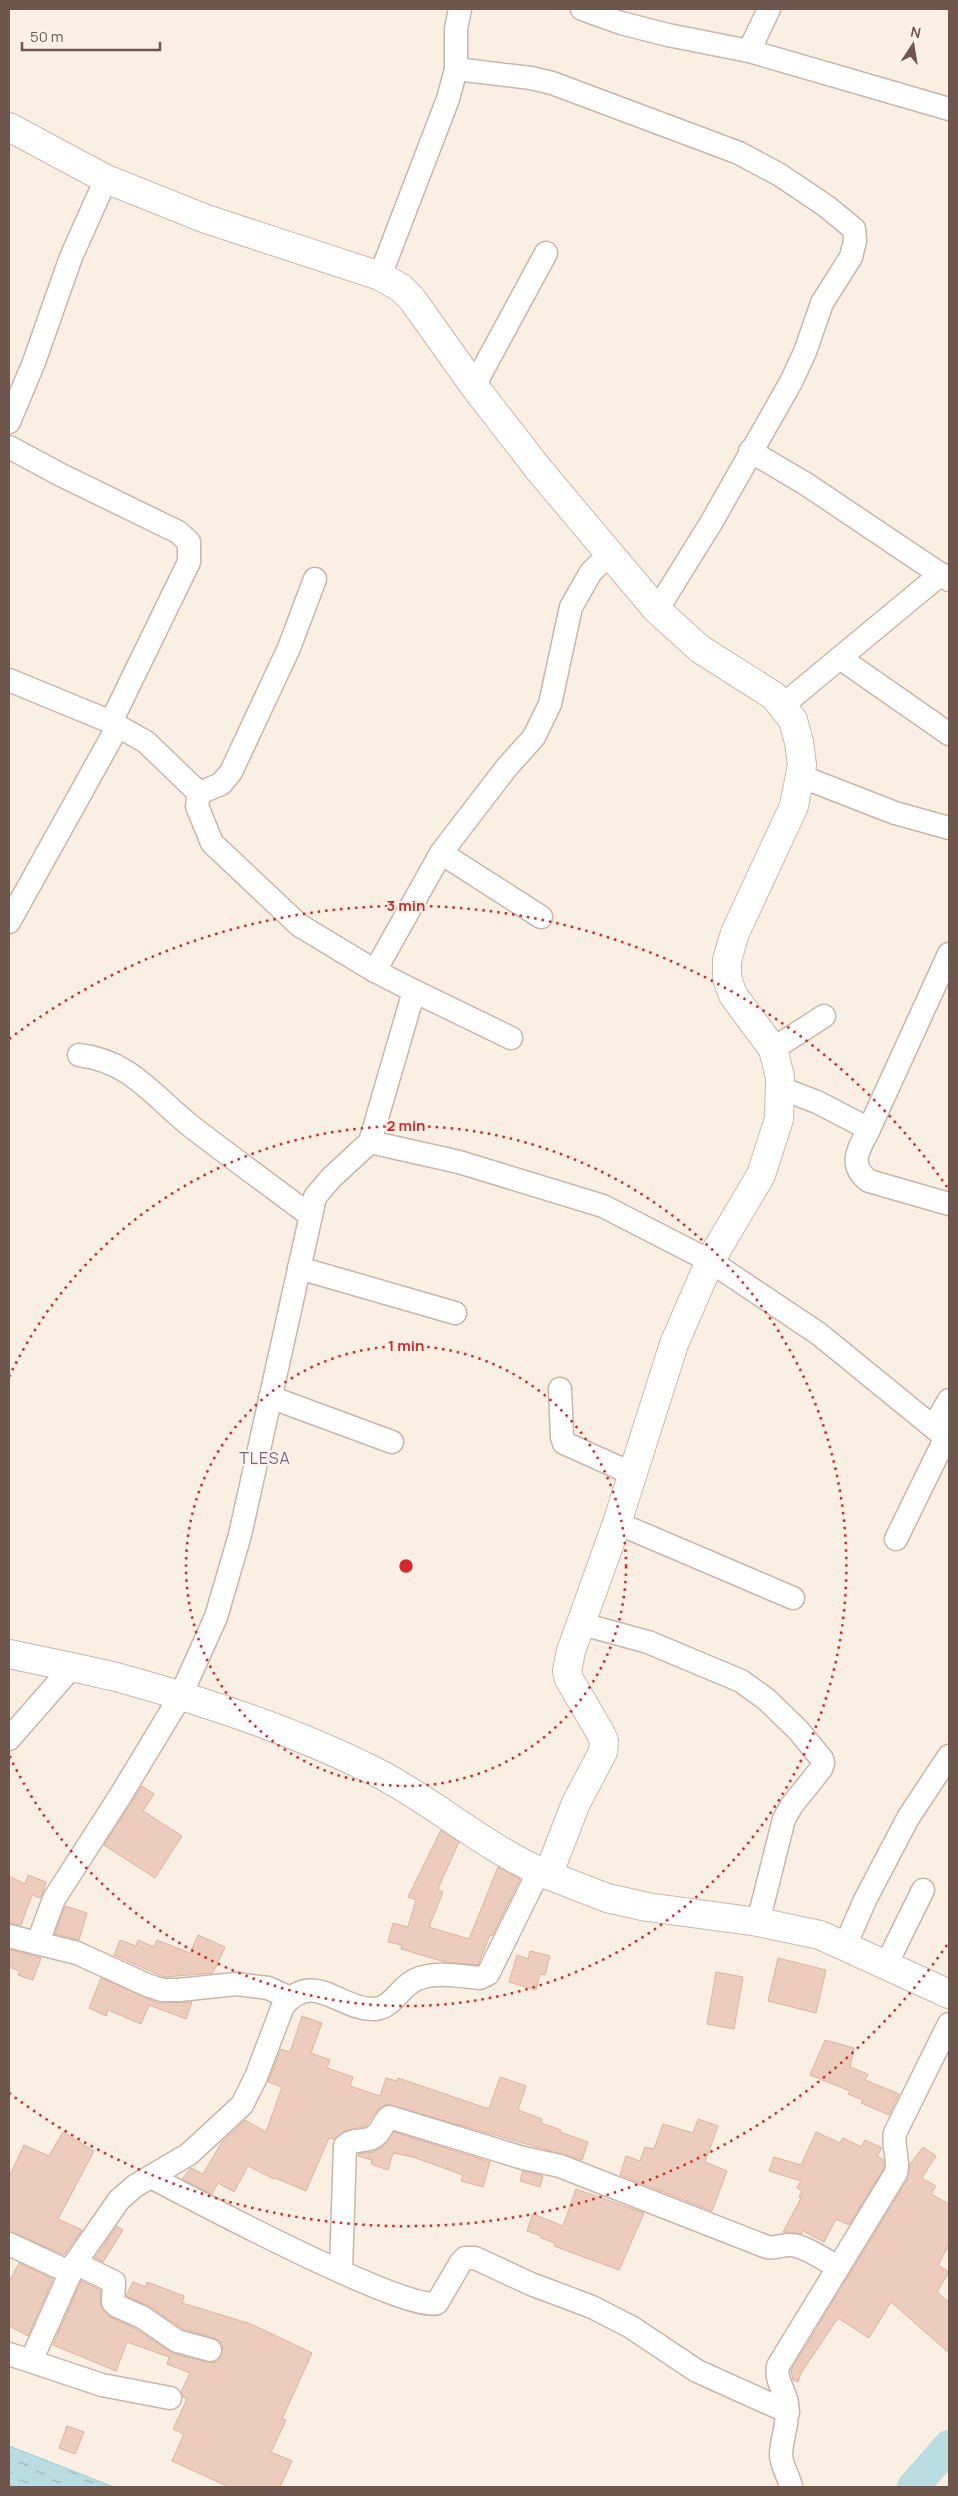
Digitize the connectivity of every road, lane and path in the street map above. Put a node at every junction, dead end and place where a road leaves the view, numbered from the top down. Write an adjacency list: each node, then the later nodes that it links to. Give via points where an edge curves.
1 (460, 9): 5 (street, via 456,29)
2 (582, 9): 4 (street, via 668,35)
3 (769, 9): 4 (street)
4 (749, 50): 6 (street)
5 (456, 69): 10 (street, via 448,99); 14 (street, via 552,83 739,153 780,175 854,229 851,257 822,303 791,382)
6 (949, 109)
7 (9, 127): 8 (main road)
8 (106, 179): 10 (main road, via 206,219); 12 (street, via 71,257)
9 (546, 253): 11 (street)
10 (380, 276): 11 (main road, via 401,288 412,299)
11 (474, 386): 15 (main road)
12 (9, 422)
13 (9, 447): 22 (street, via 61,476 178,532 189,542 189,562)
14 (750, 451): 16 (street, via 806,484); 18 (street, via 711,523)
15 (609, 555): 18 (main road); 27 (street, via 591,572 571,607 550,704 534,737)
16 (945, 577): 19 (street)
17 (315, 579): 25 (street, via 290,648 231,772 221,784)
18 (657, 610): 21 (main road, via 700,649)
19 (840, 658): 21 (street); 23 (street)
20 (9, 680): 22 (street)
21 (783, 705): 24 (main road, via 793,720 799,742)
22 (115, 724): 25 (street, via 146,742); 29 (street)
23 (949, 734)
24 (800, 776): 26 (street, via 896,813); 35 (main road, via 794,806 735,932 727,960 727,978 733,995)
25 (200, 793): 31 (street, via 197,806 212,843 299,925)
26 (949, 828)
27 (441, 853): 28 (street); 31 (street)
28 (541, 917)
29 (9, 922)
30 (949, 955): 38 (street)
31 (375, 971): 32 (street)
32 (414, 991): 34 (street); 39 (street)
33 (824, 1016): 35 (street)
34 (511, 1038)
35 (773, 1049): 37 (main road)
36 (79, 1055): 41 (street, via 100,1057 128,1072 191,1126)
37 (780, 1088): 38 (street, via 817,1102); 42 (main road, via 780,1119 760,1175)
38 (869, 1129): 40 (street, via 857,1152 860,1174)
39 (370, 1142): 41 (street, via 320,1189); 42 (street, via 459,1162 602,1206)
40 (949, 1204)
41 (311, 1216): 43 (street)
42 (710, 1261): 48 (street, via 819,1334); 50 (main road, via 674,1344)
43 (299, 1268): 44 (street); 46 (street)
44 (455, 1313)
45 (560, 1390): 50 (street, via 564,1443)
46 (270, 1397): 49 (street); 57 (street, via 228,1582)
47 (949, 1400): 48 (street)
48 (943, 1434): 52 (street)
49 (392, 1442)
50 (633, 1474): 51 (main road)
51 (617, 1523): 53 (street); 54 (main road)
52 (896, 1539)
53 (793, 1598)
54 (582, 1624): 60 (main road, via 567,1671 604,1741 603,1752); 62 (street, via 648,1642 741,1681 792,1724 822,1759 821,1769 784,1819)
55 (9, 1654): 56 (main road)
56 (72, 1668): 57 (main road, via 120,1678); 58 (street)
57 (180, 1697): 60 (main road, via 346,1757 419,1796); 64 (street, via 54,1899)
58 (9, 1739)
59 (949, 1756): 65 (street, via 908,1818)
60 (543, 1873): 62 (main road, via 606,1898 647,1908); 68 (street, via 488,1974 480,1978 429,1975 414,1980 392,2000 375,2009 317,1990 308,1990)
61 (923, 1890): 66 (street)
62 (758, 1922): 65 (main road, via 820,1935)
63 (9, 1936): 64 (street)
64 (38, 1942): 68 (street, via 77,1953 162,1990 236,1984 268,1988)
65 (845, 1946): 66 (main road)
66 (886, 1965): 67 (main road)
67 (949, 1994)
68 (290, 1998): 70 (street, via 283,2006 242,2105 190,2154)
69 (949, 2024): 72 (street, via 895,2133 896,2173)
70 (151, 2177): 73 (street, via 119,2200); 74 (street, via 286,2248)
71 (9, 2244): 73 (street)
72 (838, 2267): 74 (street, via 798,2246 767,2247 560,2166 523,2158 389,2117 370,2139 348,2142 345,2146); 79 (street, via 778,2366 778,2380)
73 (73, 2268): 75 (street, via 114,2282 113,2302 117,2306 142,2317 177,2341); 77 (street)
74 (341, 2271): 79 (street, via 430,2305 437,2303 461,2262 465,2258 475,2258 592,2307 631,2327 697,2371)
75 (210, 2350)
76 (9, 2354): 77 (street)
77 (31, 2361): 78 (street, via 102,2385)
78 (170, 2398)
79 (788, 2412): 80 (street, via 781,2454)
80 (791, 2487)

